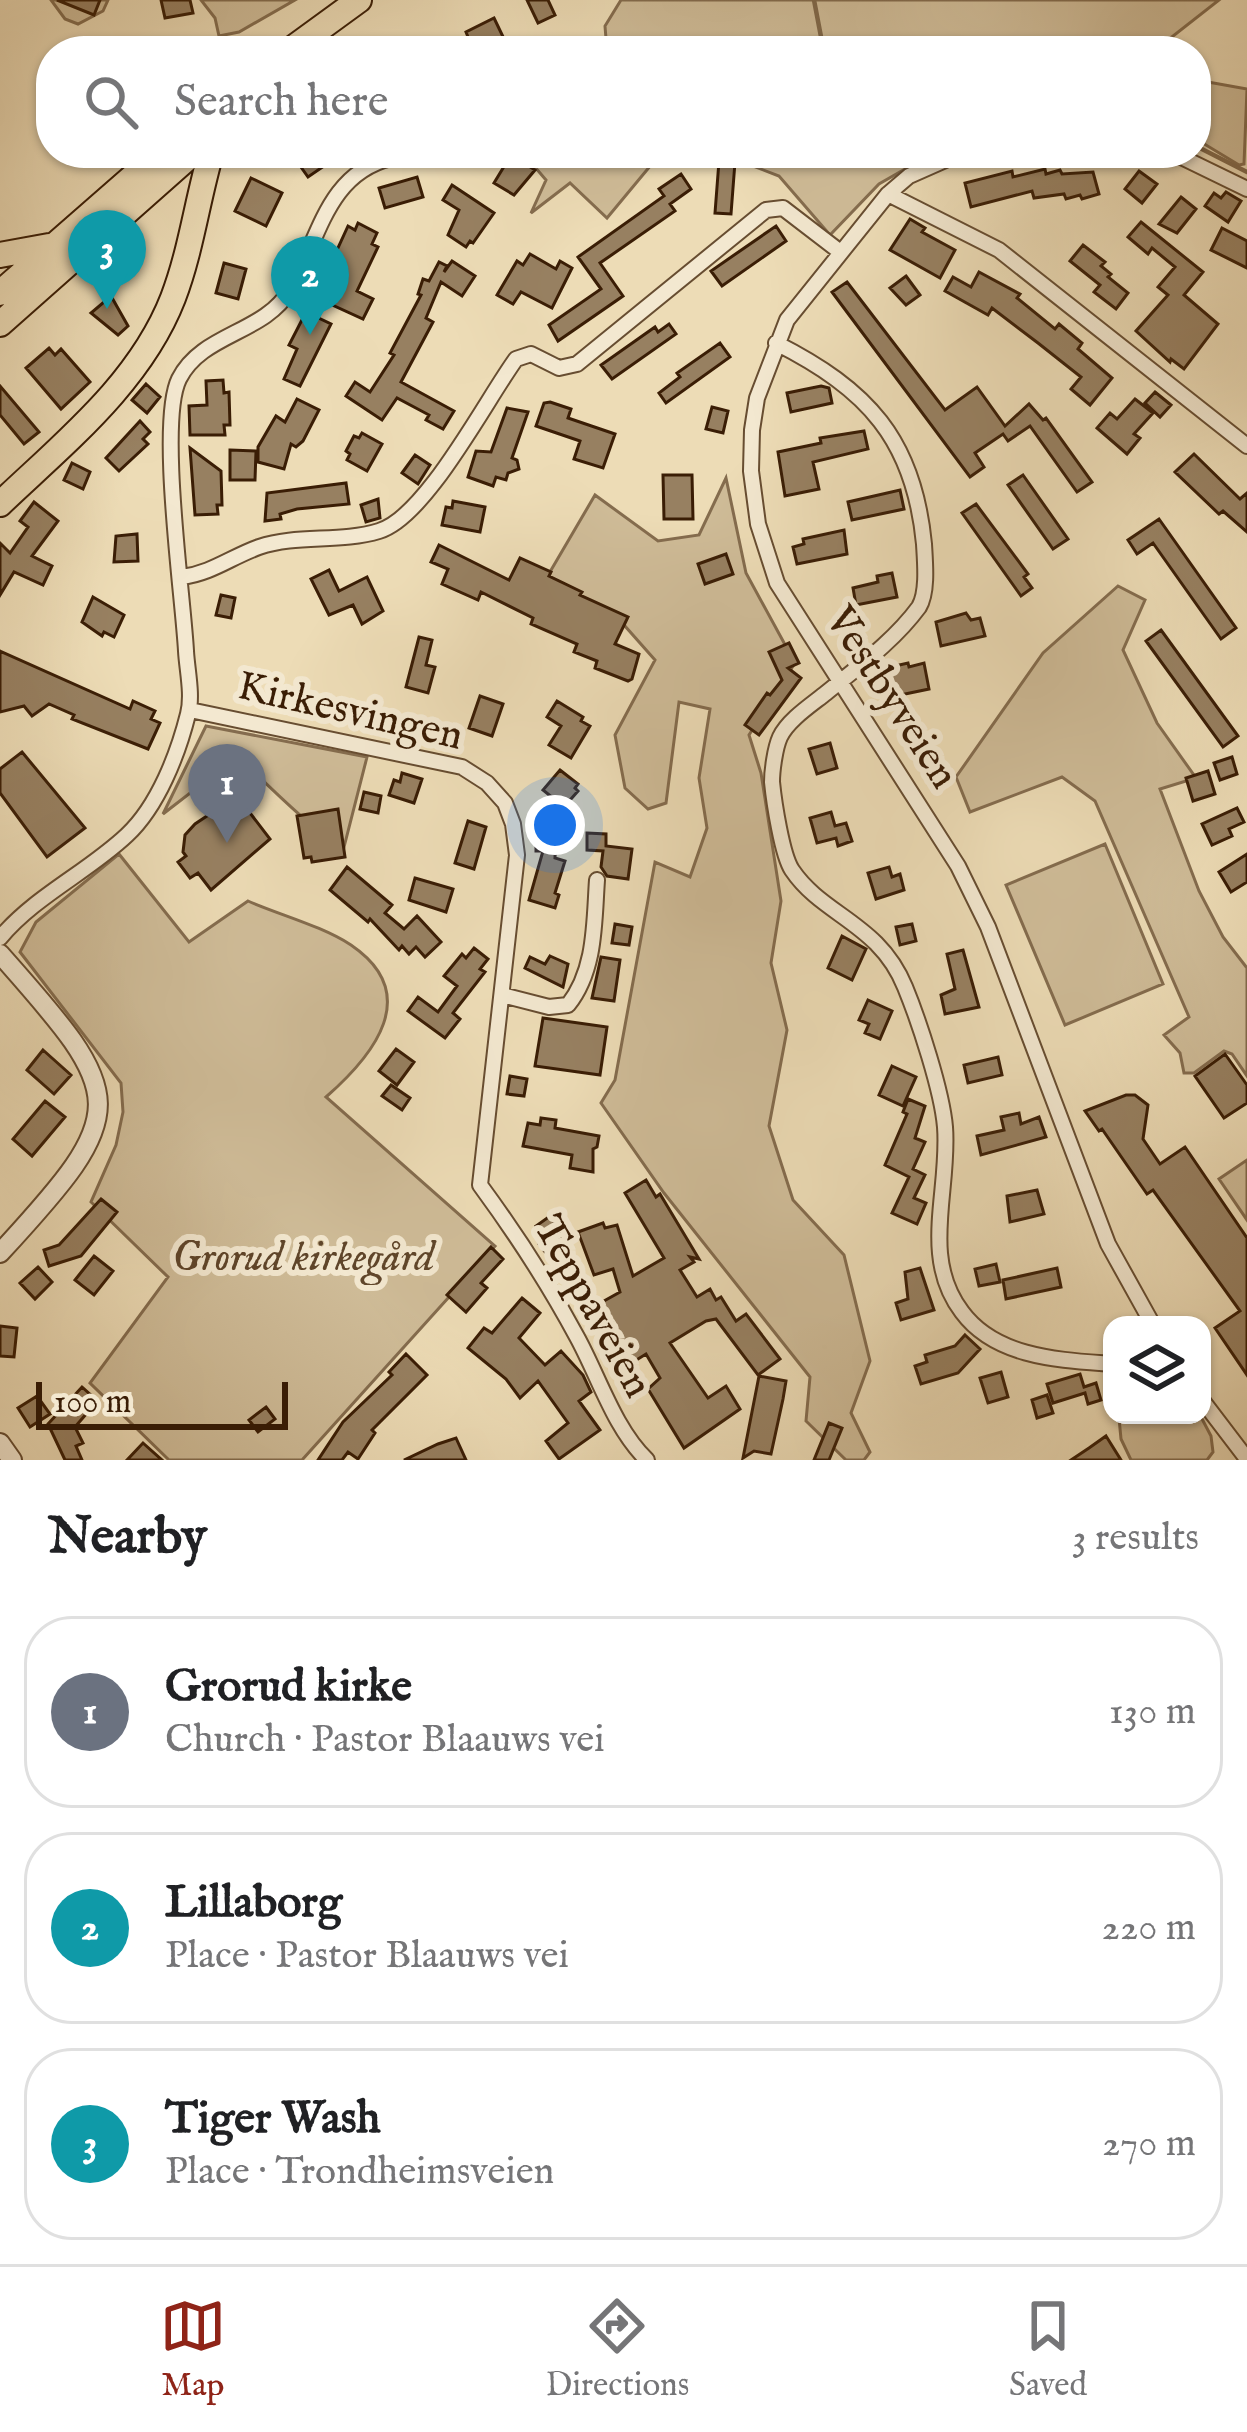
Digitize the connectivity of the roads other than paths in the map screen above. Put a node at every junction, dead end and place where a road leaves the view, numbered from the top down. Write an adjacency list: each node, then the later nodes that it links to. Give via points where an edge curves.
1 (359, 0): 2 (highway)
2 (327, 26): 3 (highway); 4 (highway)
3 (312, 36)
4 (317, 36)
5 (143, 168): 13 (highway)
6 (176, 168): 17 (highway)
7 (207, 168): 20 (highway, via 183,269 152,340 115,392)
8 (371, 168): 21 (street, via 324,213 279,305 207,349 176,386 173,506)
9 (928, 168): 12 (street, Vestbyveien)
10 (1204, 168): 11 (street)
11 (1247, 189)
12 (888, 194): 14 (street, Vestbyveien); 19 (street, via 999,250)
13 (57, 244): 15 (highway); 16 (highway)
14 (839, 251): 18 (street, Vestbyveien); 21 (street, via 783,208 766,210 577,364 515,358 412,509 388,528 261,547)
15 (0, 255)
16 (0, 293)
17 (0, 324)
18 (776, 343): 22 (street, Vestbyveien, via 752,430 758,524 777,583); 22 (street, via 854,390 902,455 921,509 923,601)
19 (1247, 446)
20 (0, 504)
21 (182, 577): 23 (street)
22 (841, 681): 30 (street, Vestbyveien, via 988,927 1108,1244); 31 (street, via 780,737 772,779 789,866 874,938 906,989 945,1123 942,1280 979,1330 1011,1348)
23 (190, 710): 25 (street, via 152,803 128,834); 27 (street, Kirkesvingen, via 449,761 487,783 509,813 517,855)
24 (597, 880): 27 (street, via 590,954 575,996 549,1007)
25 (0, 938)
26 (0, 954): 29 (street, via 75,1040 98,1098 79,1163)
27 (502, 995): 28 (street, Kirkesvingen)
28 (480, 1185): 36 (street, Teppaveien, via 522,1241)
29 (0, 1253)
30 (1148, 1316)
31 (1103, 1363)
32 (1211, 1414): 34 (street)
33 (0, 1443): 35 (street)
34 (1240, 1458)
35 (11, 1460)
36 (647, 1460)

